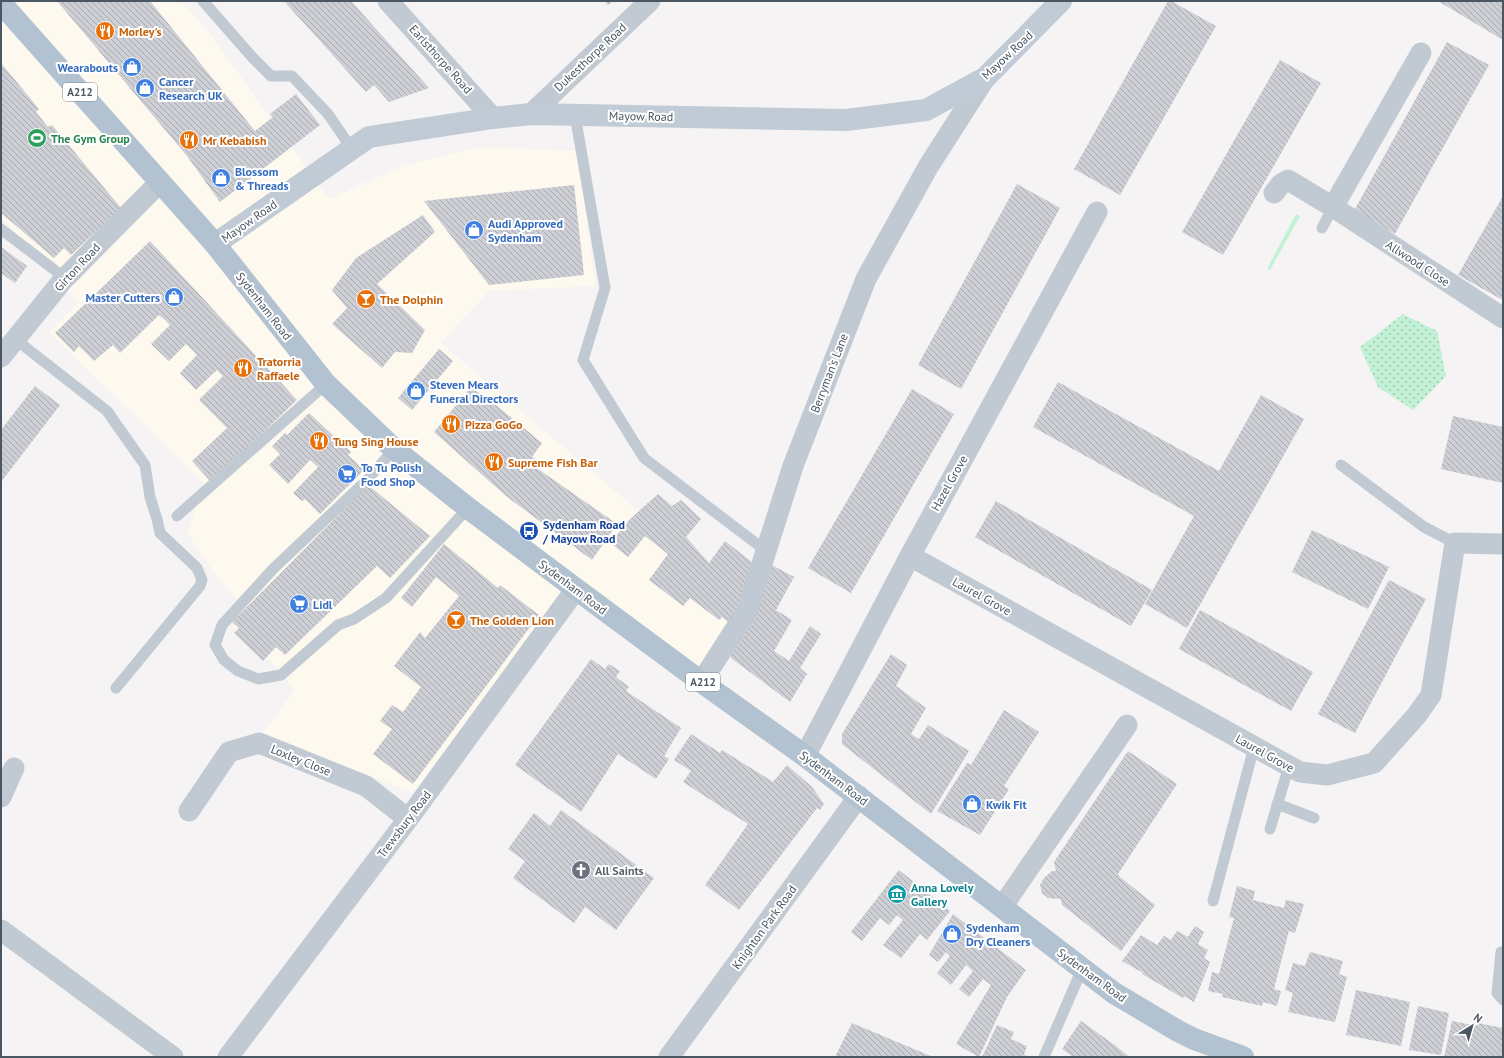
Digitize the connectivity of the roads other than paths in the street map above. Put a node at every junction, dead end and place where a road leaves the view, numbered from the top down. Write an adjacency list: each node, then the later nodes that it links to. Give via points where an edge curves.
1 (203, 1): 11 (lane, via 271,76 292,76 328,114)
2 (388, 1): 10 (street, Earlsthorpe Road)
3 (650, 1): 8 (street, Dukesthorpe Road)
4 (1062, 1): 7 (street, Mayow Road)
5 (1, 3): 12 (main road, Sydenham Road / A212)
6 (1421, 53): 14 (street)
7 (985, 78): 9 (street, Mayow Road, via 926,110 846,120); 30 (street, Berryman's Lane, via 928,167 866,278 793,466)
8 (531, 114): 9 (street, Mayow Road); 10 (street, Mayow Road)
9 (575, 114): 30 (lane, via 605,288 583,360 644,458)
10 (493, 118): 11 (street, Mayow Road, via 369,137)
11 (352, 149): 18 (street, Mayow Road)
12 (160, 182): 18 (main road, Sydenham Road / A212); 19 (street, Girton Road)
13 (1274, 193): 14 (street, Allwood Close, via 1288,180)
14 (1333, 207): 16 (lane); 20 (street, Allwood Close)
15 (1097, 212): 31 (street, Hazel Grove)
16 (1322, 228)
17 (1, 229): 19 (lane)
18 (215, 244): 23 (main road, Sydenham Road / A212)
19 (65, 278): 21 (street, Girton Road)
20 (1503, 318)
21 (15, 339): 22 (street, Girton Road); 34 (lane, via 107,411 145,465 150,497 160,533 197,568 202,580 200,586)
22 (1, 357)
23 (326, 384): 24 (main road, Sydenham Road / A212); 27 (lane)
24 (394, 449): 26 (main road, Sydenham Road / A212); 26 (lane, via 368,479 273,569 222,625 215,645 224,660 238,671 258,679 281,675 338,625 354,619 386,598)
25 (1341, 465): 28 (lane, via 1424,527)
26 (468, 508): 32 (main road, Sydenham Road / A212)
27 (177, 516)
28 (1455, 543): 29 (street); 38 (street, Laurel Grove, via 1431,695 1417,715 1374,764 1327,775 1300,772)
29 (1503, 544)
30 (766, 551): 33 (street, Berryman's Lane, via 747,611)
31 (910, 556): 36 (street, Laurel Grove); 37 (street, Hazel Grove)
32 (576, 589): 33 (main road, Sydenham Road / A212); 45 (street, Trewsbury Road)
33 (702, 681): 37 (main road, Sydenham Road / A212)
34 (116, 688)
35 (1127, 725): 48 (street)
36 (1254, 747): 38 (street, Laurel Grove); 47 (lane)
37 (805, 756): 40 (main road, Sydenham Road / A212)
38 (1289, 766): 42 (lane)
39 (14, 768): 41 (street)
40 (859, 796): 48 (main road, Sydenham Road / A212); 55 (street, Knighton Park Road)
41 (1, 797)
42 (1277, 804): 44 (lane); 46 (lane)
43 (189, 811): 45 (street, Loxley Close, via 229,752 259,743 366,786)
44 (1314, 818)
45 (408, 819): 54 (street, Trewsbury Road)
46 (1270, 829)
47 (1213, 901)
48 (1002, 907): 51 (main road, Sydenham Road / A212)
49 (1, 930): 53 (street)
50 (1501, 952): 52 (lane, via 1497,993)
51 (1082, 968): 56 (lane); 57 (main road, Sydenham Road / A212, via 1114,993 1178,1031)
52 (1503, 1000)
53 (173, 1057)
54 (228, 1057)
55 (669, 1057)
56 (1044, 1057)
57 (1243, 1057)

